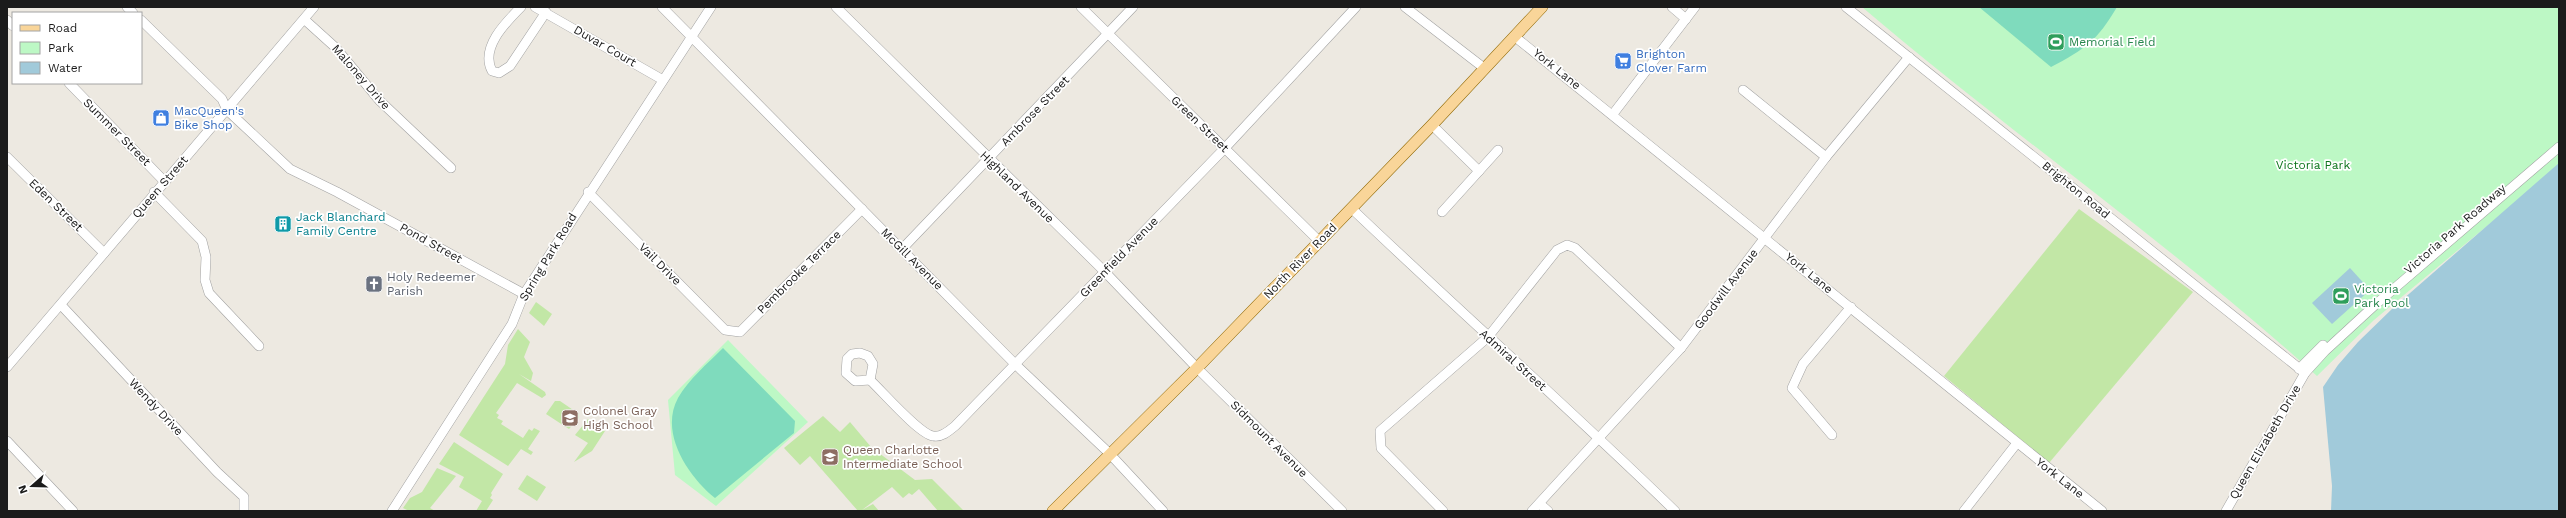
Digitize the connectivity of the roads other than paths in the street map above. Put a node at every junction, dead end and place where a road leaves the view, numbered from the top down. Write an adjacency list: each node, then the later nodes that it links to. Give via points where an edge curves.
1 (314, 7): 17 (street, Queen Street)
2 (521, 7): 15 (street, via 507,21 488,53 487,62 492,71 499,73 510,66)
3 (535, 7): 15 (street, Duvar Court)
4 (662, 7): 21 (street, McGill Avenue)
5 (711, 7): 21 (street, Spring Park Road)
6 (836, 7): 36 (street, Highland Avenue)
7 (1081, 7): 19 (street, Green Street)
8 (1133, 7): 19 (street, Ambrose Street)
9 (1356, 7): 32 (street, Greenfield Avenue)
10 (1404, 7): 23 (street)
11 (1542, 7): 20 (main road, North River Road)
12 (1672, 7): 16 (street)
13 (1695, 7): 16 (street)
14 (1846, 7): 22 (street, Brighton Road)
15 (546, 12): 24 (street, Duvar Court)
16 (1686, 19): 28 (street)
17 (305, 20): 27 (street, Queen Street); 37 (street, Maloney Drive, via 336,48 379,100)
18 (142, 21): 27 (street, Pond Street, via 222,100)
19 (1108, 36): 32 (street, Green Street); 36 (street, Ambrose Street)
20 (1514, 36): 23 (main road, North River Road); 28 (street, York Lane)
21 (691, 38): 24 (street, Spring Park Road); 43 (street, McGill Avenue)
22 (1909, 57): 35 (street, Goodwill Avenue); 60 (street, Brighton Road)
23 (1484, 68): 29 (main road, North River Road)
24 (663, 80): 41 (street, Spring Park Road)
25 (70, 84): 39 (street, Summer Street)
26 (1743, 90): 35 (street)
27 (227, 110): 39 (street, Queen Street); 50 (street, Pond Street, via 290,169)
28 (1613, 114): 45 (street, York Lane)
29 (1432, 125): 38 (street); 42 (main road, North River Road)
30 (2559, 139): 60 (street, Victoria Park Roadway, via 2358,313)
31 (2559, 146): 60 (street, Victoria Park Roadway)
32 (1225, 148): 46 (street, Green Street); 49 (street, Greenfield Avenue)
33 (1498, 150): 38 (street)
34 (7, 157): 48 (street, Eden Street)
35 (1826, 157): 45 (street, Goodwill Avenue)
36 (988, 160): 47 (street, Ambrose Street); 49 (street, Highland Avenue)
37 (451, 168)
38 (1479, 171): 44 (street)
39 (164, 181): 40 (street, Queen Street)
40 (154, 192): 48 (street, Queen Street); 55 (street, via 202,241 206,257 205,280 209,293)
41 (588, 192): 50 (street, Spring Park Road); 53 (street, Vail Drive, via 725,330)
42 (1351, 208): 46 (main road, North River Road); 54 (street, Admiral Street)
43 (862, 209): 47 (street, McGill Avenue); 53 (street, Pembrooke Terrace, via 740,332)
44 (1442, 212)
45 (1765, 238): 52 (street, York Lane); 56 (street, Goodwill Avenue)
46 (1319, 241): 59 (main road, North River Road)
47 (902, 249): 57 (street, McGill Avenue)
48 (104, 253): 51 (street, Queen Street)
49 (1105, 272): 57 (street, Greenfield Avenue); 59 (street, Highland Avenue)
50 (524, 294): 70 (street, Spring Park Road, via 512,324)
51 (61, 305): 58 (street, Queen Street); 69 (street, Wendy Drive, via 217,472 244,497)
52 (1851, 307): 62 (street, via 1803,364 1792,388); 65 (street, York Lane)
53 (734, 333)
54 (1488, 337): 56 (street, via 1557,250 1567,245 1575,248); 63 (street, Admiral Street); 74 (street, via 1380,431 1381,448)
55 (259, 346)
56 (1682, 348): 63 (street, Goodwill Avenue)
57 (1016, 365): 61 (street, Greenfield Avenue, via 955,426 943,435 933,437 921,431); 66 (street, McGill Avenue)
58 (7, 367)
59 (1197, 368): 66 (main road, North River Road); 73 (street, Sidmount Avenue)
60 (2302, 371): 80 (street, Queen Elizabeth Drive)
61 (870, 380)
62 (1832, 435)
63 (1601, 439): 67 (street, Goodwill Avenue); 77 (street, Admiral Street)
64 (7, 441): 68 (street)
65 (2017, 443): 78 (street); 79 (street, York Lane)
66 (1109, 453): 71 (main road, North River Road); 72 (street, McGill Avenue)
67 (1540, 504): 75 (street, Goodwill Avenue); 76 (street)
68 (74, 511)
69 (244, 511)
70 (392, 511)
71 (1053, 511)
72 (1163, 511)
73 (1342, 511)
74 (1443, 511)
75 (1532, 511)
76 (1548, 511)
77 (1675, 511)
78 (1964, 511)
79 (2102, 511)
80 (2226, 511)

